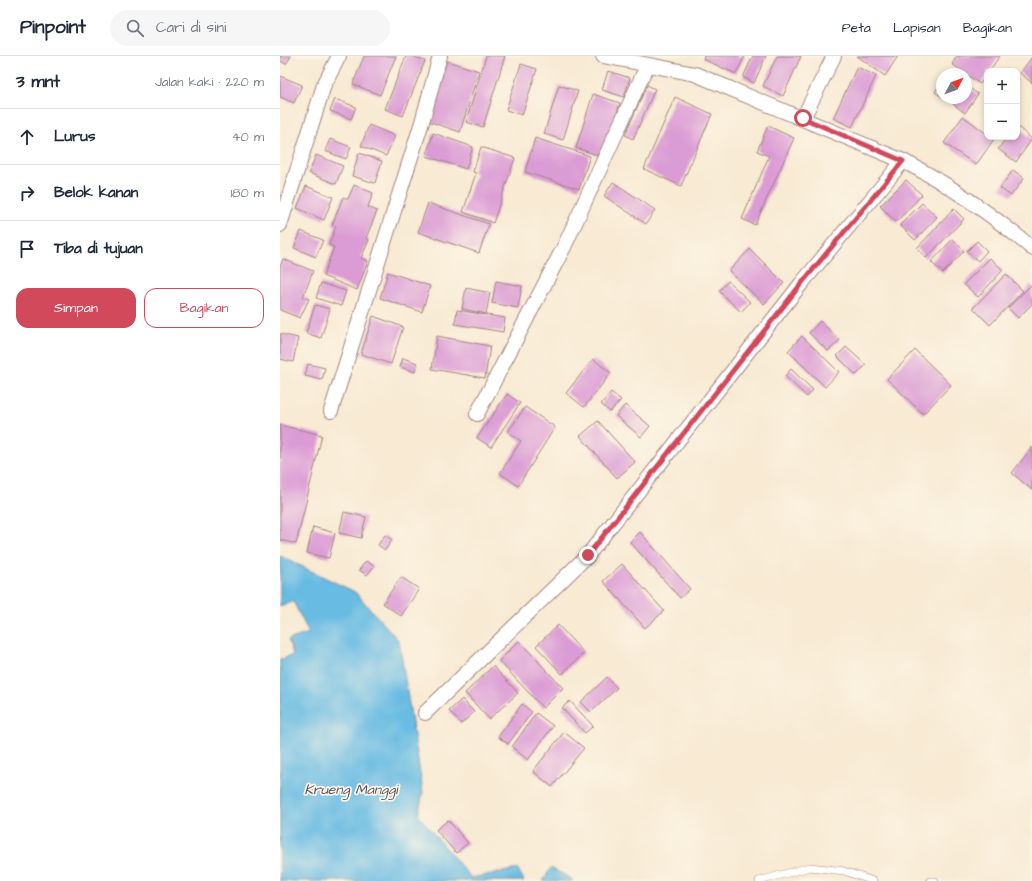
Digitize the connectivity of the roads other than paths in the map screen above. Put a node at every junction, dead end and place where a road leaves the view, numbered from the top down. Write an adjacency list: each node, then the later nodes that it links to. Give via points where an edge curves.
1 (340, 56): 8 (street, via 324,85)
2 (440, 56): 10 (street)
3 (603, 56): 5 (street)
4 (834, 56): 6 (street)
5 (647, 66): 6 (street, via 695,74); 11 (street, via 564,247)
6 (803, 118): 7 (street)
7 (903, 161): 9 (street, via 966,197); 12 (street, via 801,284 588,555)
8 (280, 225)
9 (1032, 248)
10 (331, 411)
11 (477, 414)
12 (425, 713)
13 (759, 881): 14 (lane, via 810,867 844,871)
14 (873, 881)
15 (930, 881): 16 (lane)
16 (935, 881)

